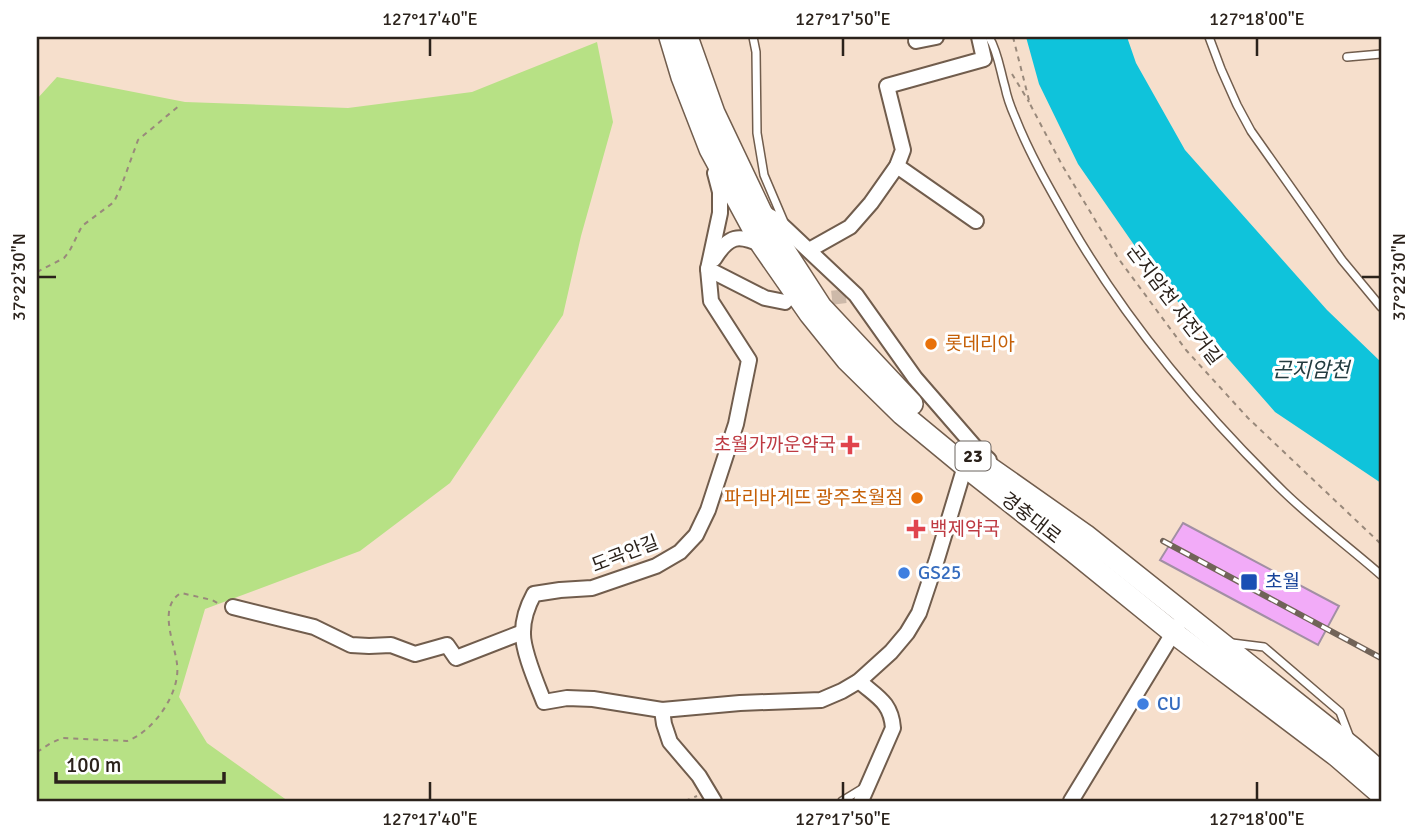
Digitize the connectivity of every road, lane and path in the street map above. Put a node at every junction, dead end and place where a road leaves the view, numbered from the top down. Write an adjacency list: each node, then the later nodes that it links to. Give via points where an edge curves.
1 (670, 37): 13 (main road, 경충대로 / 23)
2 (687, 37): 15 (main road, 경충대로 / 23, via 714,113)
3 (753, 37): 17 (lane, via 757,134 764,175)
4 (936, 37): 9 (street)
5 (979, 37): 14 (street, via 984,60 887,86 903,150)
6 (989, 37): 27 (lane, via 1032,155 1111,290 1186,388 1232,439 1286,494)
7 (1013, 37): 26 (path, 곤지암천 자전거길, via 1030,104 1118,258 1186,350 1239,408)
8 (1209, 37): 23 (lane, via 1251,131)
9 (916, 41)
10 (1381, 54): 11 (lane)
11 (1347, 57)
12 (180, 105): 21 (path, via 138,140 114,202 82,226 64,258)
13 (710, 149): 18 (main road, 경충대로 / 23); 20 (street, 도곡안길, via 720,213)
14 (897, 166): 16 (street); 19 (street, via 850,227)
15 (761, 212): 17 (street); 25 (main road, 경충대로 / 23, via 821,307 856,345 911,403 968,453)
16 (975, 221)
17 (787, 230): 19 (street)
18 (762, 245): 20 (street, via 746,238 732,239 721,247); 24 (main road, 경충대로 / 23, via 847,360)
19 (809, 250): 25 (street, via 856,295 915,378)
20 (708, 270): 22 (street, via 765,298); 32 (street, 도곡안길, via 711,301 749,360 736,424 696,536 656,566 592,588 534,594)
21 (37, 272)
22 (785, 302)
23 (1381, 307)
24 (965, 466): 28 (main road, 경충대로 / 23); 33 (street, via 919,613 891,652)
25 (1015, 485): 29 (main road, 경충대로 / 23)
26 (1381, 544)
27 (1381, 575)
28 (1112, 583): 29 (main road, via 1129,584 1152,599); 31 (main road, 경충대로 / 23)
29 (1160, 596): 31 (main road, 경충대로 / 23)
30 (233, 607): 32 (street, via 314,627 351,645 391,645 415,654 447,645 456,658); 35 (path, via 181,593 176,596 169,623 176,681 159,718 139,735 120,742 62,738)
31 (1179, 624): 36 (main road, 경충대로 / 23, via 1219,641); 38 (main road, 경충대로 / 23); 42 (street)
32 (523, 632): 34 (street, 도곡안길, via 544,702 580,698)
33 (859, 681): 34 (street, via 821,700); 37 (street, via 887,706 893,728)
34 (662, 710): 39 (street, via 670,742)
35 (37, 752)
36 (1381, 773)
37 (866, 786): 40 (lane); 41 (street)
38 (1381, 794)
39 (714, 801)
40 (842, 801)
41 (861, 801)
42 (1071, 801)

